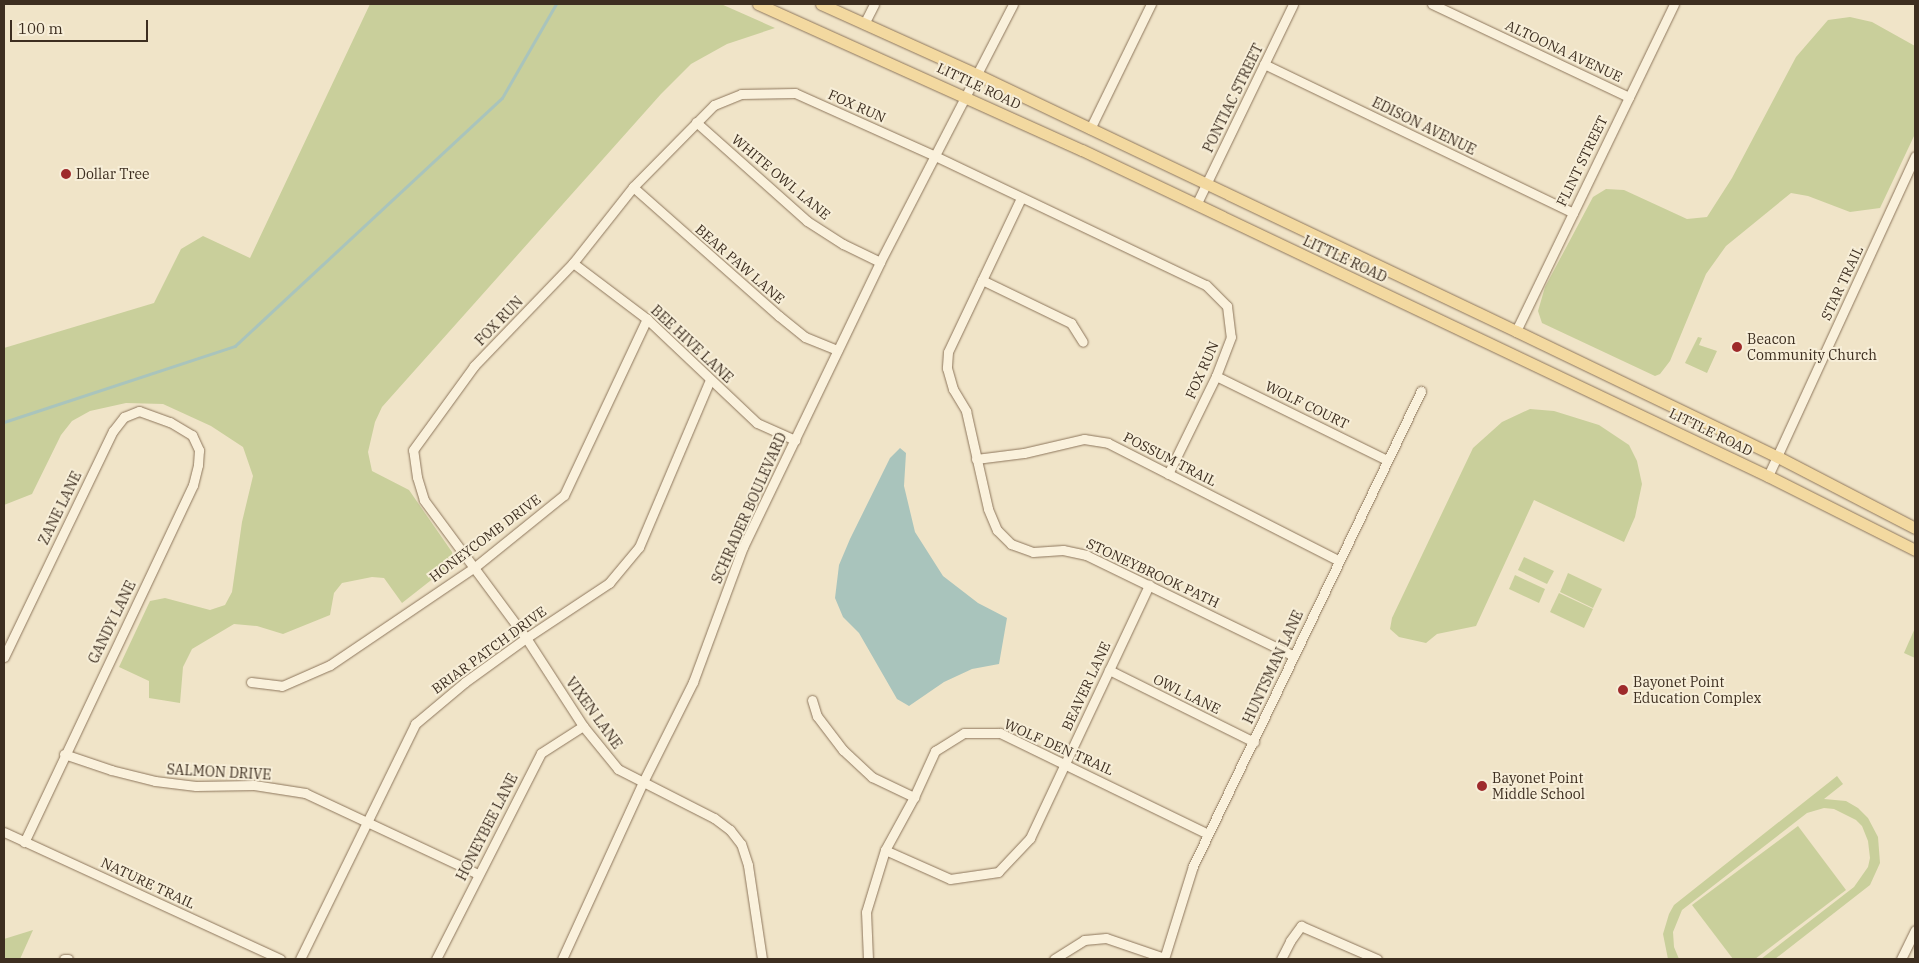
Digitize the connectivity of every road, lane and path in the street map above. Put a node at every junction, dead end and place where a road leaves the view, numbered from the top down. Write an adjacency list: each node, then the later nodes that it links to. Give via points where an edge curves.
1 (758, 4): 12 (main road, LITTLE ROAD)
2 (821, 4): 9 (main road, LITTLE ROAD)
3 (874, 4): 9 (street)
4 (1012, 4): 11 (street, SCHRADER BOULEVARD)
5 (1151, 4): 15 (street)
6 (1294, 4): 10 (street, PONTIAC STREET)
7 (1432, 4): 13 (street, ALTOONA AVENUE)
8 (1674, 4): 13 (street, FLINT STREET)
9 (864, 24): 11 (main road, LITTLE ROAD)
10 (1264, 64): 18 (street, PONTIAC STREET); 22 (street, EDISON AVENUE)
11 (978, 75): 12 (street, SCHRADER BOULEVARD); 15 (main road, LITTLE ROAD)
12 (964, 96): 16 (street, SCHRADER BOULEVARD); 21 (main road, LITTLE ROAD)
13 (1629, 97): 22 (street, FLINT STREET)
14 (696, 122): 16 (street, FOX RUN, via 714,105 741,94 795,93); 19 (street, FOX RUN); 23 (street, WHITE OWL LANE, via 808,221 843,244)
15 (1090, 129): 18 (main road, LITTLE ROAD)
16 (933, 155): 20 (street, FOX RUN); 23 (street, SCHRADER BOULEVARD)
17 (1915, 156): 36 (street, STAR TRAIL)
18 (1206, 184): 21 (street, PONTIAC STREET); 27 (main road, LITTLE ROAD)
19 (633, 187): 24 (street, FOX RUN); 29 (street, BEAR PAW LANE, via 805,337)
20 (1021, 198): 25 (street, STONEYBROOK PATH); 30 (street, FOX RUN, via 1206,285 1227,306 1231,337)
21 (1196, 204): 40 (main road, LITTLE ROAD)
22 (1573, 213): 27 (street, FLINT STREET)
23 (880, 262): 29 (street, SCHRADER BOULEVARD)
24 (573, 263): 26 (street, BEE HIVE LANE); 35 (street, FOX RUN, via 474,366)
25 (982, 280): 28 (street, via 1071,324); 37 (street, STONEYBROOK PATH, via 948,352 947,368 953,389 966,411)
26 (647, 318): 31 (street, BEE HIVE LANE); 44 (street, HONEYCOMB DRIVE, via 564,495)
27 (1516, 331): 36 (main road, LITTLE ROAD)
28 (1083, 342)
29 (837, 350): 34 (street, SCHRADER BOULEVARD)
30 (1216, 376): 38 (street, WOLF COURT); 39 (street, FOX RUN)
31 (710, 380): 34 (street, BEE HIVE LANE, via 757,424); 46 (street, BRIAR PATCH DRIVE, via 639,547 609,583)
32 (1421, 391): 38 (street, HUNTSMAN LANE)
33 (170, 422): 48 (street, ZANE LANE, via 139,412 124,418 113,431); 54 (street, GANDY LANE, via 192,435 199,450 193,485)
34 (795, 440): 56 (street, SCHRADER BOULEVARD, via 744,547 693,682)
35 (413, 450): 44 (street, VIXEN LANE, via 424,500)
36 (1778, 457): 40 (street, STAR TRAIL); 41 (main road, LITTLE ROAD)
37 (976, 458): 39 (street, POSSUM TRAIL, via 1024,453 1084,439 1108,443); 45 (street, STONEYBROOK PATH, via 988,509 997,530 1011,544 1034,552 1063,550 1086,555)
38 (1387, 460): 43 (street, HUNTSMAN LANE)
39 (1168, 474): 43 (street, POSSUM TRAIL)
40 (1768, 476): 42 (main road, LITTLE ROAD)
41 (1915, 528)
42 (1915, 550)
43 (1338, 560): 47 (street, HUNTSMAN LANE)
44 (475, 567): 46 (street, VIXEN LANE); 50 (street, HONEYCOMB DRIVE, via 330,665 282,686)
45 (1149, 585): 47 (street, STONEYBROOK PATH); 49 (street, BEAVER LANE)
46 (526, 638): 52 (street, VIXEN LANE); 58 (street, BRIAR PATCH DRIVE, via 464,682 415,724)
47 (1294, 656): 53 (street, HUNTSMAN LANE)
48 (4, 657)
49 (1109, 670): 53 (street, OWL LANE); 55 (street, BEAVER LANE)
50 (251, 682)
51 (812, 700): 57 (street, via 817,716 843,750 872,777)
52 (583, 726): 56 (street, VIXEN LANE, via 618,770); 63 (street, HONEYBEE LANE, via 541,753)
53 (1254, 742): 60 (street, HUNTSMAN LANE)
54 (64, 754): 58 (street, SALMON DRIVE, via 155,781 196,786 254,785 305,793); 61 (street, GANDY LANE)
55 (1064, 763): 57 (street, WOLF DEN TRAIL, via 1000,732 964,733 935,752); 60 (street, WOLF DEN TRAIL); 62 (street, BEAVER LANE, via 1030,838 998,872 950,879)
56 (643, 782): 70 (street, SCHRADER BOULEVARD); 71 (street, VIXEN LANE, via 714,818 741,844 748,865)
57 (914, 797): 62 (street, WOLF DEN TRAIL)
58 (368, 822): 63 (street, SALMON DRIVE); 68 (street, BRIAR PATCH DRIVE)
59 (4, 832): 61 (street, NATURE TRAIL)
60 (1208, 834): 74 (street, HUNTSMAN LANE, via 1193,866)
61 (24, 842): 67 (street, NATURE TRAIL)
62 (885, 850): 72 (street, WOLF DEN TRAIL, via 866,912)
63 (478, 874): 69 (street, HONEYBEE LANE)
64 (1915, 930): 77 (street)
65 (64, 959): 66 (street)
66 (68, 959)
67 (280, 959)
68 (300, 959)
69 (436, 959)
70 (562, 959)
71 (762, 959)
72 (868, 959)
73 (1054, 959): 74 (street, via 1084,940 1106,938)
74 (1164, 959)
75 (1281, 959): 76 (street, via 1301,926)
76 (1377, 959)
77 (1901, 959)

